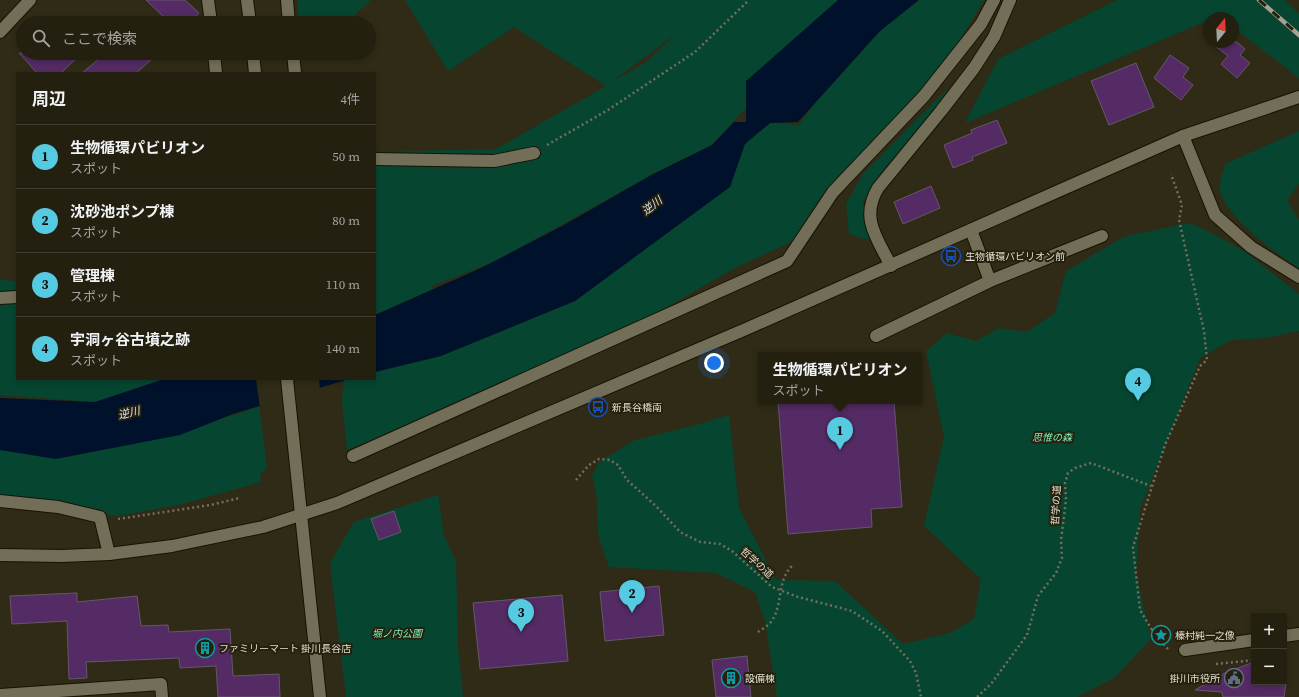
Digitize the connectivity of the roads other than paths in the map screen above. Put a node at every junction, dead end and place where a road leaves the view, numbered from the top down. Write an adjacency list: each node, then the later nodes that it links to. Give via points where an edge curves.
1 (30, 0): 10 (street)
2 (208, 0): 7 (street)
3 (247, 0): 8 (street)
4 (287, 0): 9 (street)
5 (994, 0): 30 (street, via 980,24 924,96 833,192 787,261)
6 (1010, 0): 23 (street, via 994,37 974,68 871,199 870,221)
7 (210, 16)
8 (249, 16)
9 (288, 16)
10 (0, 32)
11 (215, 60): 14 (street)
12 (254, 60): 15 (street)
13 (294, 60): 16 (street)
14 (216, 72)
15 (255, 72)
16 (295, 72)
17 (1299, 97): 18 (street)
18 (1183, 136): 21 (street); 24 (street, via 1215,214 1251,247)
19 (534, 153): 20 (street, via 494,161)
20 (376, 158)
21 (972, 230): 23 (street); 25 (street)
22 (1102, 236): 25 (street)
23 (891, 266): 32 (street, via 354,497)
24 (1299, 278)
25 (990, 281): 28 (street)
26 (16, 297): 27 (street)
27 (0, 298)
28 (876, 336)
29 (287, 380): 32 (street)
30 (353, 456)
31 (0, 501): 33 (street, via 58,507 100,517)
32 (301, 516): 33 (street, via 172,546); 41 (street)
33 (109, 554): 34 (street)
34 (0, 555)
35 (1299, 634): 36 (street)
36 (1287, 636)
37 (1251, 640): 38 (street)
38 (1185, 650)
39 (0, 695): 40 (street, via 161,684)
40 (162, 697)
41 (320, 697)

